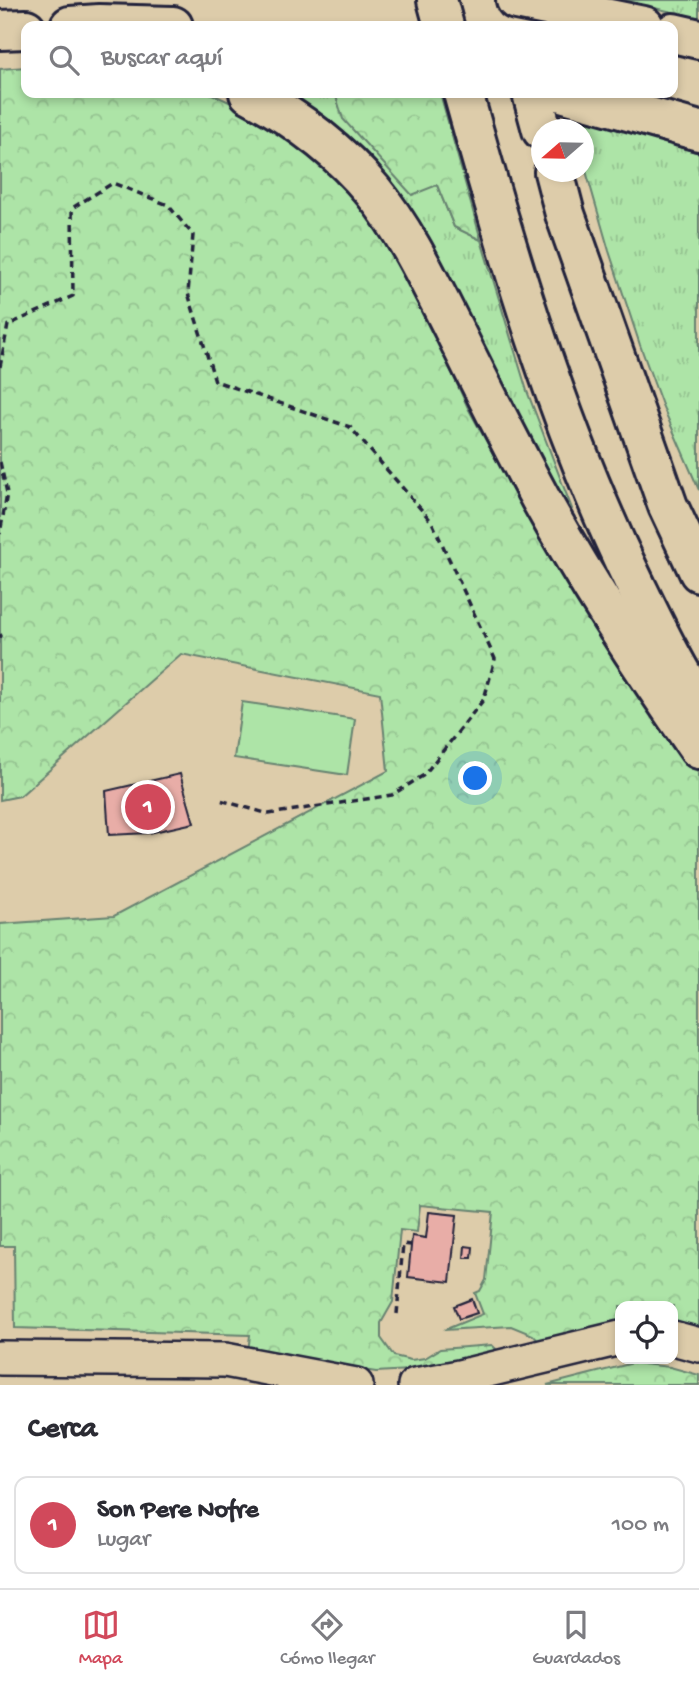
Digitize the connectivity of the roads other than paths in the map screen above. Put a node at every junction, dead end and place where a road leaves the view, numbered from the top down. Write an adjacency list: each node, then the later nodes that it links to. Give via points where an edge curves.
1 (437, 0): 4 (highway)
2 (506, 0): 5 (highway)
3 (516, 0): 6 (highway)
4 (443, 21)
5 (512, 21)
6 (619, 21)
7 (21, 29): 8 (highway)
8 (0, 30)
9 (678, 34): 10 (highway)
10 (699, 39)
11 (21, 51): 12 (highway)
12 (0, 52)
13 (259, 98): 25 (highway, via 323,141 363,179 396,222 584,576)
14 (464, 98): 24 (highway, via 539,350 584,472 644,604)
15 (533, 98): 19 (highway)
16 (583, 98): 20 (highway)
17 (674, 98): 18 (highway)
18 (699, 104)
19 (539, 119)
20 (699, 131)
21 (559, 189): 22 (highway, via 593,243 647,406 671,464); 23 (highway, via 668,506)
22 (699, 514)
23 (699, 572)
24 (699, 703)
25 (699, 749)
26 (615, 1339): 31 (street)
27 (678, 1339): 28 (street)
28 (699, 1345)
29 (0, 1357): 30 (street, via 225,1360)
30 (356, 1385)
31 (415, 1385)

